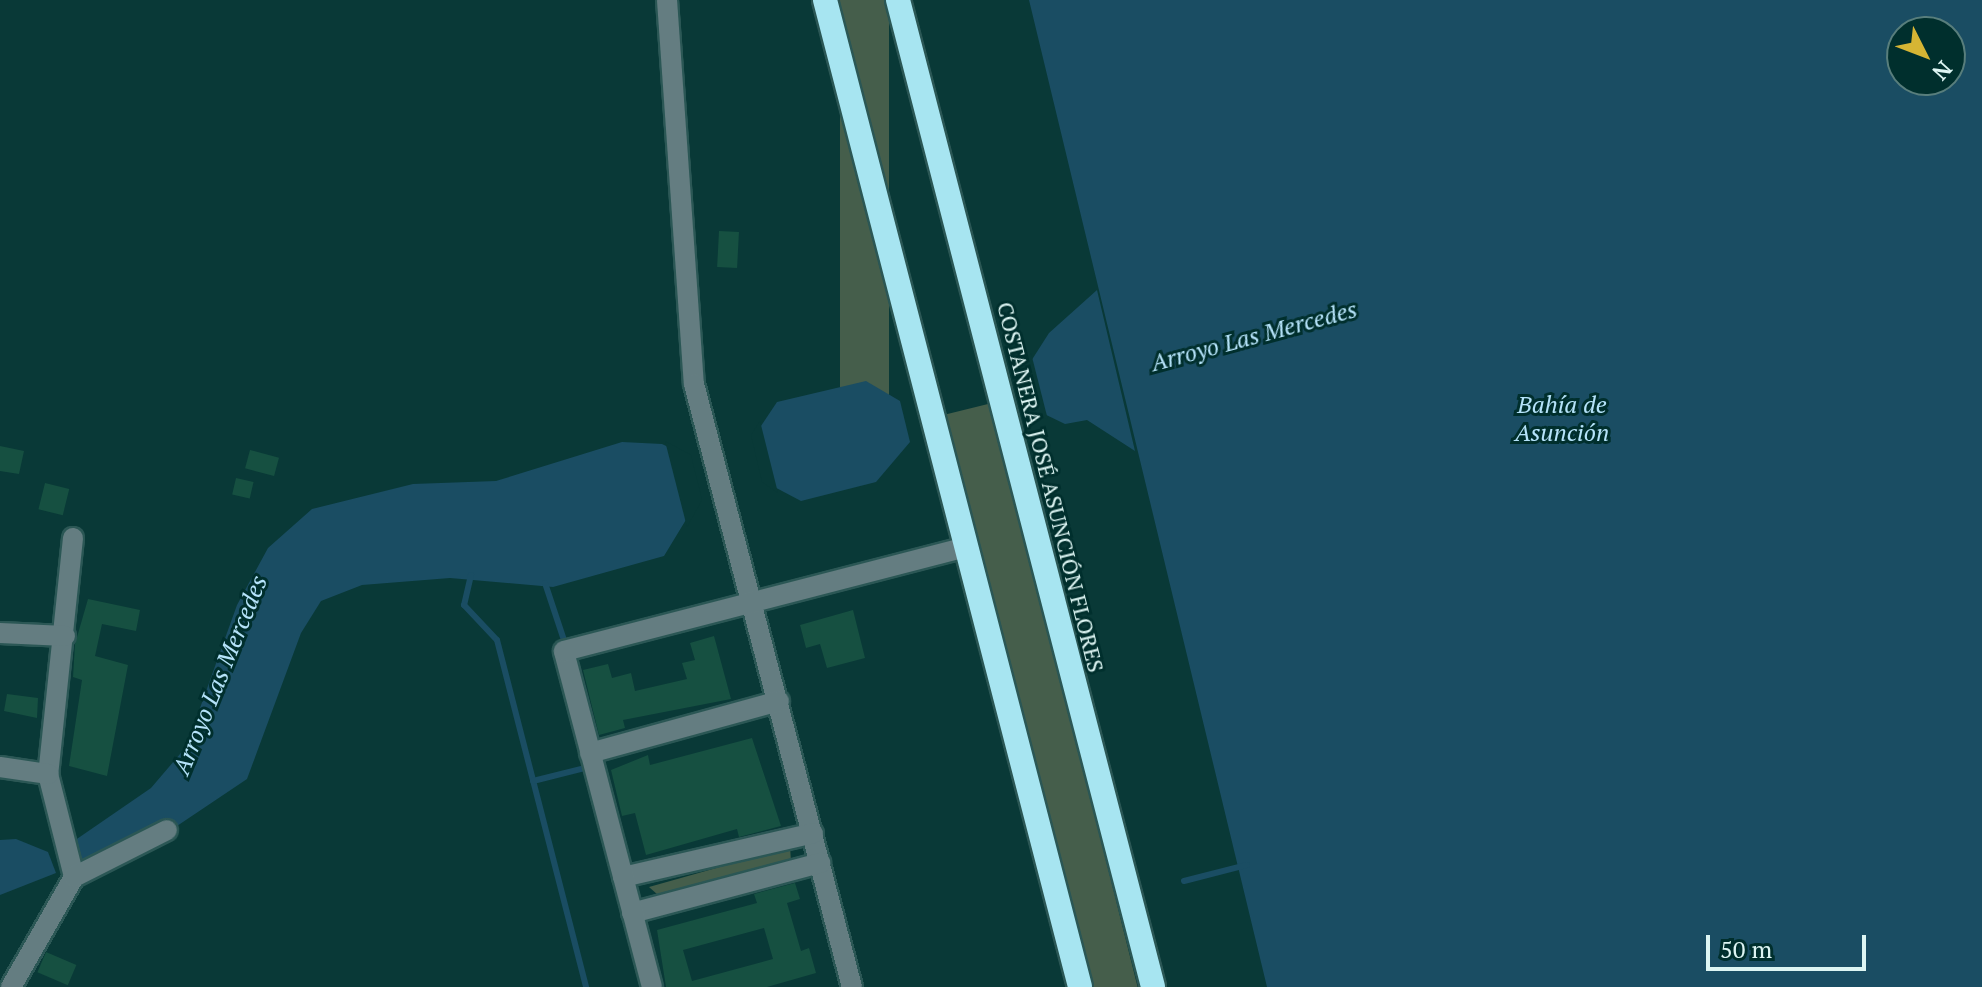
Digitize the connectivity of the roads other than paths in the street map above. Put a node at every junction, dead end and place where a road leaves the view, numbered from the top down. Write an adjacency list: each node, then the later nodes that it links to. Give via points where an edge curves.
1 (667, 0): 6 (street, via 694,384)
2 (825, 0): 5 (highway)
3 (898, 0): 23 (highway, COSTANERA JOSÉ ASUNCIÓN FLORES)
4 (73, 538): 8 (street)
5 (966, 547): 6 (street); 22 (highway)
6 (753, 600): 9 (street); 10 (street, via 564,651)
7 (0, 633): 8 (street)
8 (65, 636): 12 (street)
9 (779, 701): 10 (street); 14 (street)
10 (590, 753): 17 (street)
11 (0, 767): 12 (street)
12 (48, 774): 16 (street, via 60,840)
13 (167, 830): 16 (street)
14 (813, 833): 15 (street); 17 (street)
15 (820, 863): 18 (street); 21 (street)
16 (72, 872): 19 (street)
17 (623, 877): 18 (street)
18 (632, 913): 20 (street)
19 (11, 987)
20 (652, 987)
21 (852, 987)
22 (1080, 987)
23 (1153, 987)

